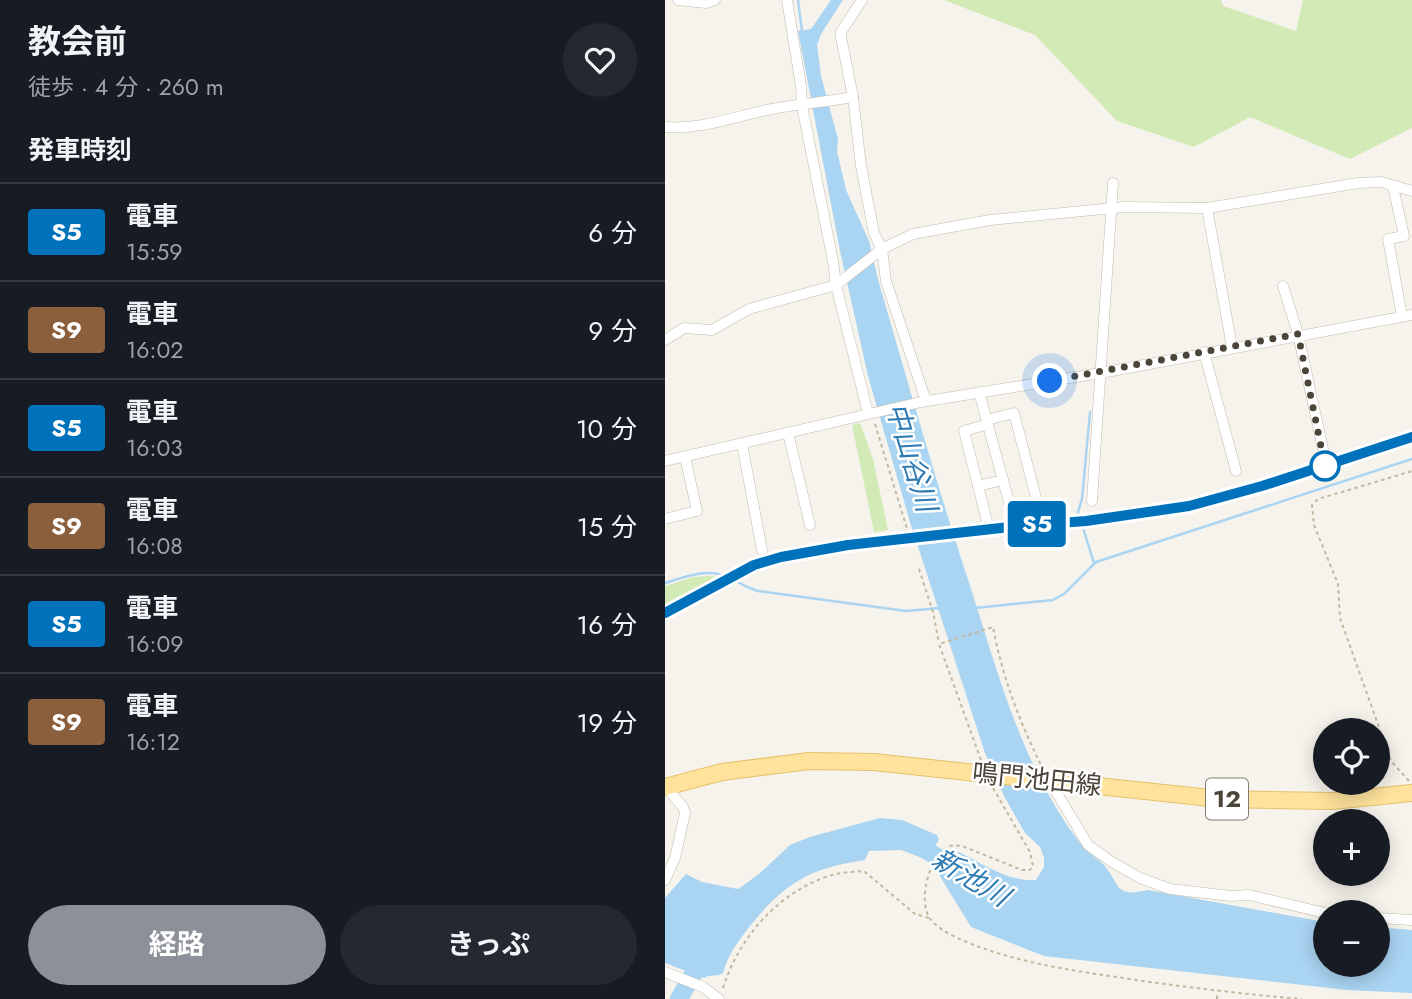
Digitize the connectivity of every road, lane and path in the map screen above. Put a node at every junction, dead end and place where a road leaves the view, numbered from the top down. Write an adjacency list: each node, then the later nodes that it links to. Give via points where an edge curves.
1 (678, 0): 2 (street)
2 (715, 0)
3 (787, 0): 6 (street)
4 (862, 0): 5 (street, via 841,32)
5 (851, 97): 6 (street); 13 (street)
6 (805, 105): 7 (street, via 684,129); 14 (street)
7 (665, 127)
8 (1113, 183): 11 (street)
9 (1395, 186): 10 (street); 12 (street, via 1359,183); 16 (street, via 1404,236 1388,239)
10 (1412, 191)
11 (1113, 208): 12 (street); 13 (street, via 950,226 913,234); 21 (street)
12 (1207, 208): 19 (street)
13 (879, 251): 14 (street); 23 (street)
14 (839, 283): 18 (street, via 749,309 712,330 684,328); 24 (street)
15 (1283, 286): 17 (street)
16 (1407, 315): 17 (street)
17 (1298, 334): 19 (street); 28 (street)
18 (665, 340)
19 (1232, 347): 20 (street)
20 (1204, 352): 21 (street); 31 (street)
21 (1101, 373): 22 (street); 35 (street)
22 (979, 392): 23 (street); 25 (street)
23 (923, 402): 24 (street)
24 (871, 413): 26 (street); 39 (path)
25 (987, 422): 33 (street); 33 (street, via 1014,413 1040,513 1013,517); 34 (street, via 964,431)
26 (788, 433): 27 (street); 38 (street)
27 (742, 444): 29 (street); 40 (street)
28 (1323, 449)
29 (685, 457): 30 (street); 36 (street, via 697,511)
30 (665, 461)
31 (1236, 471)
32 (1412, 471): 46 (path, via 1318,499 1312,505 1314,525 1338,584 1345,631 1391,761)
33 (1003, 480): 34 (street)
34 (978, 486): 37 (street)
35 (1092, 501)
36 (665, 519)
37 (987, 521)
38 (810, 526)
39 (908, 532)
40 (762, 550)
41 (919, 569): 42 (path)
42 (939, 644): 43 (path); 44 (path, via 993,626 1024,732)
43 (988, 774): 44 (main road, 鳴門池田線 / 12); 45 (main road, 鳴門池田線 / 12, via 874,762 809,761 723,772); 49 (path, via 1033,866 1022,870 962,846 948,847 924,886)
44 (1046, 780): 46 (main road, 鳴門池田線 / 12, via 1220,799 1332,800); 48 (street, via 1088,845 1140,878 1170,889 1249,895)
45 (665, 787): 47 (street, via 685,813)
46 (1411, 788)
47 (665, 880)
48 (1313, 909)
49 (930, 919): 53 (path, via 981,947 1024,961); 54 (path, via 915,914 864,871 832,875 785,897 771,911 735,955)
50 (1390, 919): 51 (street)
51 (1412, 920)
52 (668, 973): 54 (street)
53 (1217, 992): 55 (path); 56 (path)
54 (720, 999)
55 (1217, 999)
56 (1303, 999)

